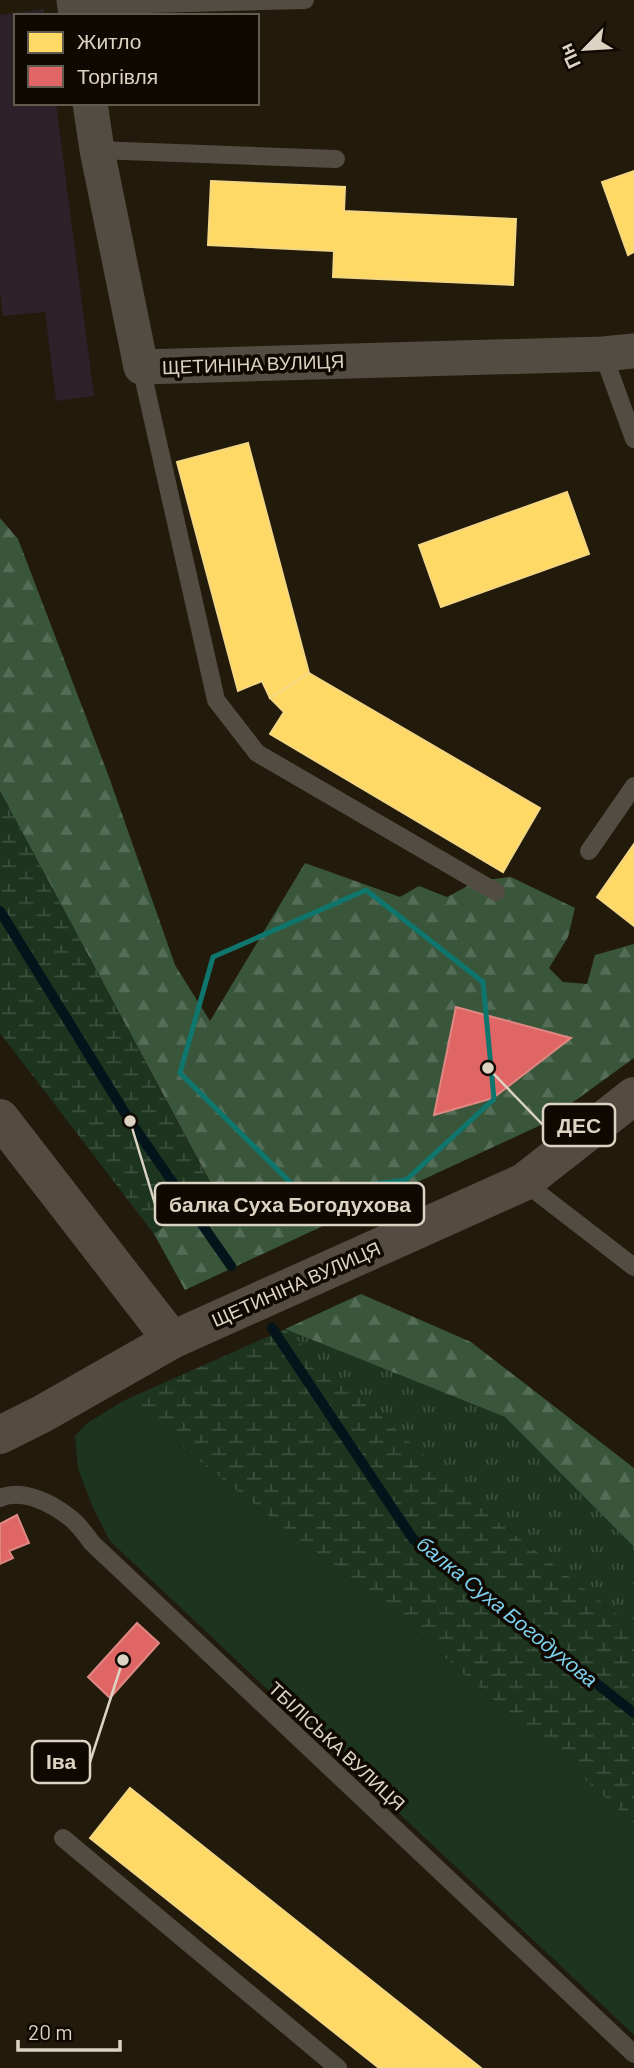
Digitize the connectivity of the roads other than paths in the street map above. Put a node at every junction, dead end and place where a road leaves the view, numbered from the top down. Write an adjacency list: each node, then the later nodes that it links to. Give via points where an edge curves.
1 (305, 0): 2 (lane)
2 (75, 7)
3 (90, 105): 4 (street, ЩЕТИНІНА ВУЛИЦЯ)
4 (97, 150): 5 (lane); 7 (street, ЩЕТИНІНА ВУЛИЦЯ)
5 (336, 159)
6 (618, 352): 7 (street, ЩЕТИНІНА ВУЛИЦЯ); 8 (lane)
7 (141, 367): 11 (lane, via 216,700 257,752)
8 (634, 439)
9 (634, 786): 10 (lane)
10 (589, 851)
11 (496, 892)
12 (634, 1097): 14 (street, ЩЕТИНІНА ВУЛИЦЯ)
13 (0, 1118): 16 (street)
14 (524, 1182): 15 (lane); 16 (street, ЩЕТИНІНА ВУЛИЦЯ)
15 (634, 1267)
16 (172, 1340): 17 (street, ЩЕТИНІНА ВУЛИЦЯ)
17 (0, 1435)
18 (0, 1498): 20 (lane, ТБІЛІСЬКА ВУЛИЦЯ, via 16,1494 35,1498 70,1517 92,1543)
19 (63, 1838): 21 (lane)
20 (634, 2054)
21 (338, 2068)

